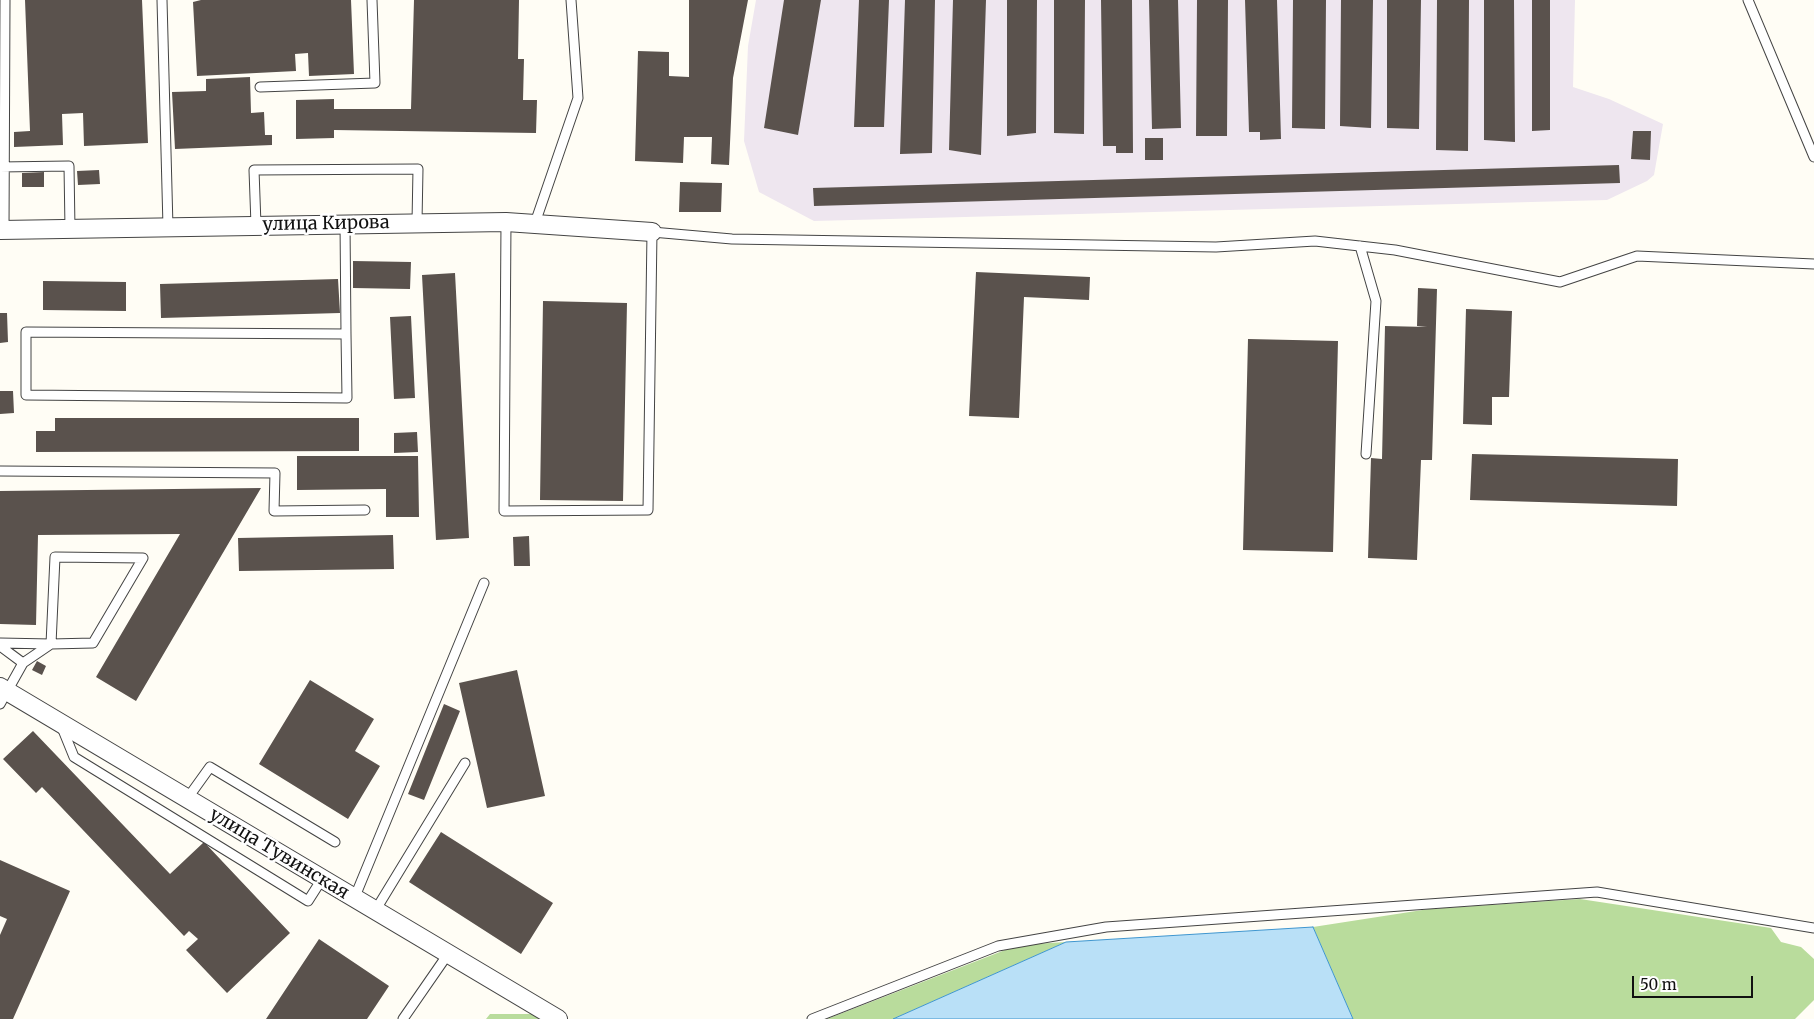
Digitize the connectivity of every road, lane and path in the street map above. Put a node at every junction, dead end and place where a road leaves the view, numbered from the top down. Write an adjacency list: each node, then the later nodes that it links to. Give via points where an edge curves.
1 (5, 0): 8 (lane)
2 (162, 0): 14 (lane)
3 (372, 0): 6 (lane, via 375,83)
4 (571, 0): 12 (lane, via 578,98)
5 (1748, 0): 7 (lane)
6 (260, 87)
7 (1814, 157)
8 (2, 167): 15 (lane, via 69,166); 16 (lane)
9 (417, 222): 10 (street, улица Кирова); 11 (street, улица Кирова); 13 (lane, via 418,169 254,170)
10 (506, 222): 12 (street, улица Кирова); 17 (lane, via 504,511 648,510)
11 (345, 223): 13 (street, улица Кирова); 20 (lane)
12 (534, 224): 17 (street, улица Кирова)
13 (256, 225): 14 (street, улица Кирова)
14 (168, 227): 15 (street, улица Кирова)
15 (70, 228): 16 (street, улица Кирова)
16 (2, 230)
17 (652, 232): 18 (lane, via 732,239 1216,247 1314,241)
18 (1360, 246): 19 (lane, via 1560,282 1637,256); 21 (lane, via 1376,300)
19 (1814, 264)
20 (346, 334): 20 (lane, via 347,398 26,395 26,332)
21 (1366, 454)
22 (0, 471): 23 (lane, via 275,472 274,511)
23 (365, 510)
24 (484, 583): 34 (lane)
25 (51, 644): 25 (lane, via 55,556 143,558 93,643); 26 (lane); 27 (lane)
26 (0, 645): 27 (lane)
27 (23, 663): 28 (lane)
28 (2, 694): 29 (street, улица Тувинская)
29 (60, 723): 31 (street, улица Тувинская); 33 (lane, via 74,757 308,901)
30 (465, 763): 35 (lane)
31 (187, 800): 32 (lane, via 210,767); 33 (street, улица Тувинская)
32 (335, 842)
33 (322, 879): 34 (street, улица Тувинская)
34 (354, 898): 35 (street, улица Тувинская)
35 (375, 911): 37 (street, улица Тувинская)
36 (1814, 928): 40 (lane, via 1597,892 1106,927 998,946)
37 (448, 954): 38 (lane); 39 (street, улица Тувинская)
38 (403, 1019)
39 (558, 1019)
40 (812, 1019)

